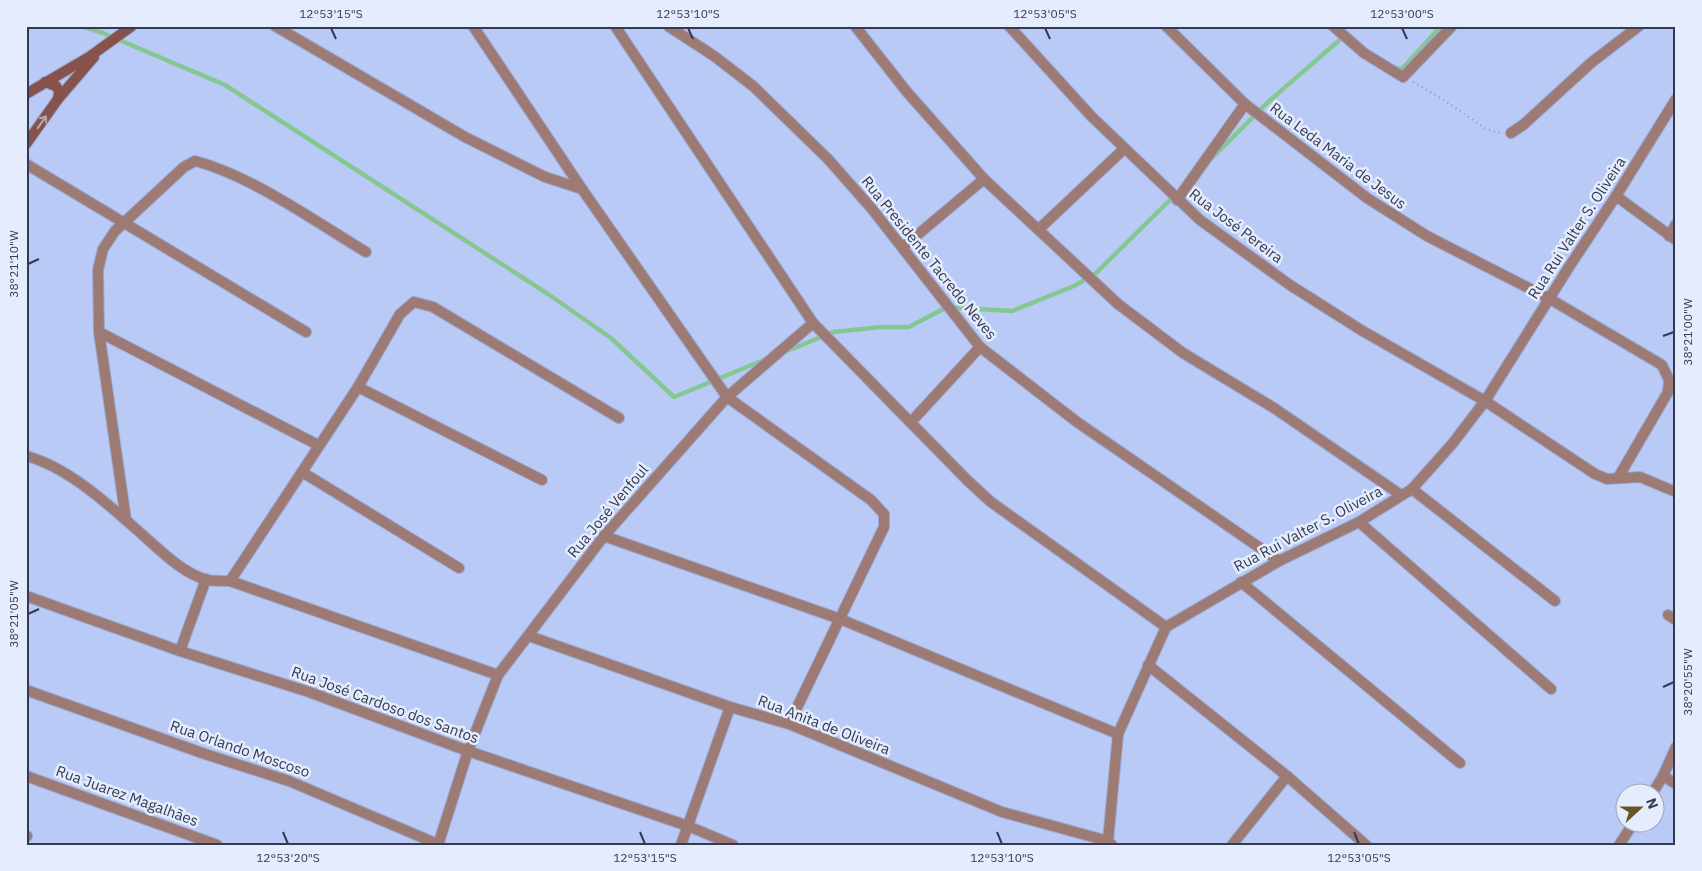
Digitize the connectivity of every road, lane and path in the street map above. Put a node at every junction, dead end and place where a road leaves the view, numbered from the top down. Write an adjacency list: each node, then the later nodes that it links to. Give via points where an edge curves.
1 (132, 26): 14 (main road)
2 (275, 26): 26 (street, via 465,137 545,177)
3 (473, 26): 26 (street)
4 (615, 26): 36 (street)
5 (668, 26): 33 (street, Rua Presidente Tacredo Neves, via 714,56 781,112 828,159)
6 (854, 26): 25 (street)
7 (1008, 26): 23 (street, Rua José Pereira)
8 (1166, 26): 13 (street, Rua Leda Maria de Jesus)
9 (1182, 26): 13 (street)
10 (1333, 26): 15 (street, via 1364,53)
11 (1452, 26): 15 (street)
12 (1639, 26): 21 (street, via 1592,62)
13 (1176, 37): 20 (street, Rua Leda Maria de Jesus)
14 (101, 49): 16 (main road); 18 (main road)
15 (1403, 76): 21 (path, via 1486,129)
16 (45, 82): 17 (main road); 18 (main road, via 56,86)
17 (26, 94)
18 (58, 99): 22 (main road, one-way to 18)
19 (1676, 99): 27 (street, Rua Rui Valter S. Oliveira)
20 (1245, 104): 28 (street); 35 (street, Rua Leda Maria de Jesus, via 1401,221)
21 (1511, 133)
22 (26, 144)
23 (1124, 149): 28 (street, Rua José Pereira); 31 (street)
24 (26, 164): 29 (street)
25 (984, 179): 31 (street); 33 (street)
26 (582, 189): 41 (street)
27 (1616, 196): 32 (street); 35 (street, Rua Rui Valter S. Oliveira)
28 (1177, 200): 42 (street, Rua José Pereira, via 1228,242 1290,285)
29 (124, 224): 34 (street, via 184,166 195,161 247,182); 37 (street, via 102,249 98,270); 38 (street)
30 (1676, 224): 32 (street)
31 (1039, 229): 52 (street, via 1118,304 1183,353 1274,408)
32 (1672, 238)
33 (903, 247): 39 (street, Rua Presidente Tacredo Neves)
34 (366, 252)
35 (1550, 299): 42 (street, Rua Rui Valter S. Oliveira); 48 (street, Rua Leda Maria de Jesus, via 1662,365 1667,372 1668,392)
36 (813, 323): 41 (street, Rua José Venfoul); 44 (street)
37 (99, 332): 45 (street); 53 (street)
38 (306, 332)
39 (980, 347): 44 (street); 56 (street, Rua Presidente Tacredo Neves, via 1077,422)
40 (358, 387): 43 (street, via 400,314 414,302 433,307); 45 (street); 49 (street)
41 (727, 397): 55 (street, Rua José Venfoul); 63 (street, via 871,500 884,514 884,527)
42 (1485, 401): 48 (street, Rua José Pereira, via 1594,474 1607,479); 50 (street, Rua Rui Valter S. Oliveira)
43 (619, 418)
44 (911, 422): 64 (street, via 991,502)
45 (318, 445): 47 (street)
46 (26, 456): 53 (street, via 46,461 59,469)
47 (302, 472): 57 (street); 59 (street)
48 (1618, 478): 51 (street, Rua José Pereira, via 1640,477)
49 (542, 480)
50 (1412, 489): 52 (street, Rua Rui Valter S. Oliveira); 62 (street)
51 (1676, 492)
52 (1401, 495): 54 (street, Rua Rui Valter S. Oliveira)
53 (126, 520): 58 (street, via 173,562)
54 (1359, 522): 56 (street, Rua Rui Valter S. Oliveira); 69 (street)
55 (604, 536): 63 (street); 65 (street, Rua José Venfoul)
56 (1279, 561): 60 (street, Rua Rui Valter S. Oliveira)
57 (459, 568)
58 (206, 580): 59 (street); 66 (street)
59 (230, 581): 68 (street)
60 (1241, 582): 64 (street, Rua Rui Valter S. Oliveira); 76 (street)
61 (26, 596): 66 (street, Rua José Cardoso dos Santos)
62 (1556, 601)
63 (840, 619): 72 (street); 73 (street)
64 (1166, 627): 67 (street)
65 (529, 636): 68 (street, Rua José Venfoul); 71 (street, Rua Anita de Oliveira)
66 (180, 651): 75 (street, Rua José Cardoso dos Santos, via 309,692)
67 (1148, 665): 73 (street); 78 (street)
68 (498, 675): 75 (street, Rua José Venfoul)
69 (1551, 689)
70 (26, 690): 85 (street, Rua Orlando Moscoso, via 289,781)
71 (730, 707): 72 (street, Rua Anita de Oliveira); 82 (street)
72 (789, 724): 84 (street, Rua Anita de Oliveira, via 1002,812)
73 (1118, 734): 84 (street)
74 (1676, 747): 79 (street)
75 (468, 751): 82 (street, Rua José Cardoso dos Santos); 85 (street, Rua José Venfoul)
76 (1460, 762)
77 (26, 776): 86 (street, Rua Juarez Magalhães)
78 (1287, 776): 89 (street); 90 (street)
79 (1663, 776): 80 (street); 81 (street)
80 (1658, 784)
81 (1676, 784)
82 (688, 826): 87 (street); 88 (street, Rua José Cardoso dos Santos)
83 (1626, 834): 91 (street)
84 (1110, 843)
85 (439, 844)
86 (216, 845)
87 (681, 845)
88 (733, 845)
89 (1232, 845)
90 (1366, 845)
91 (1619, 845)

